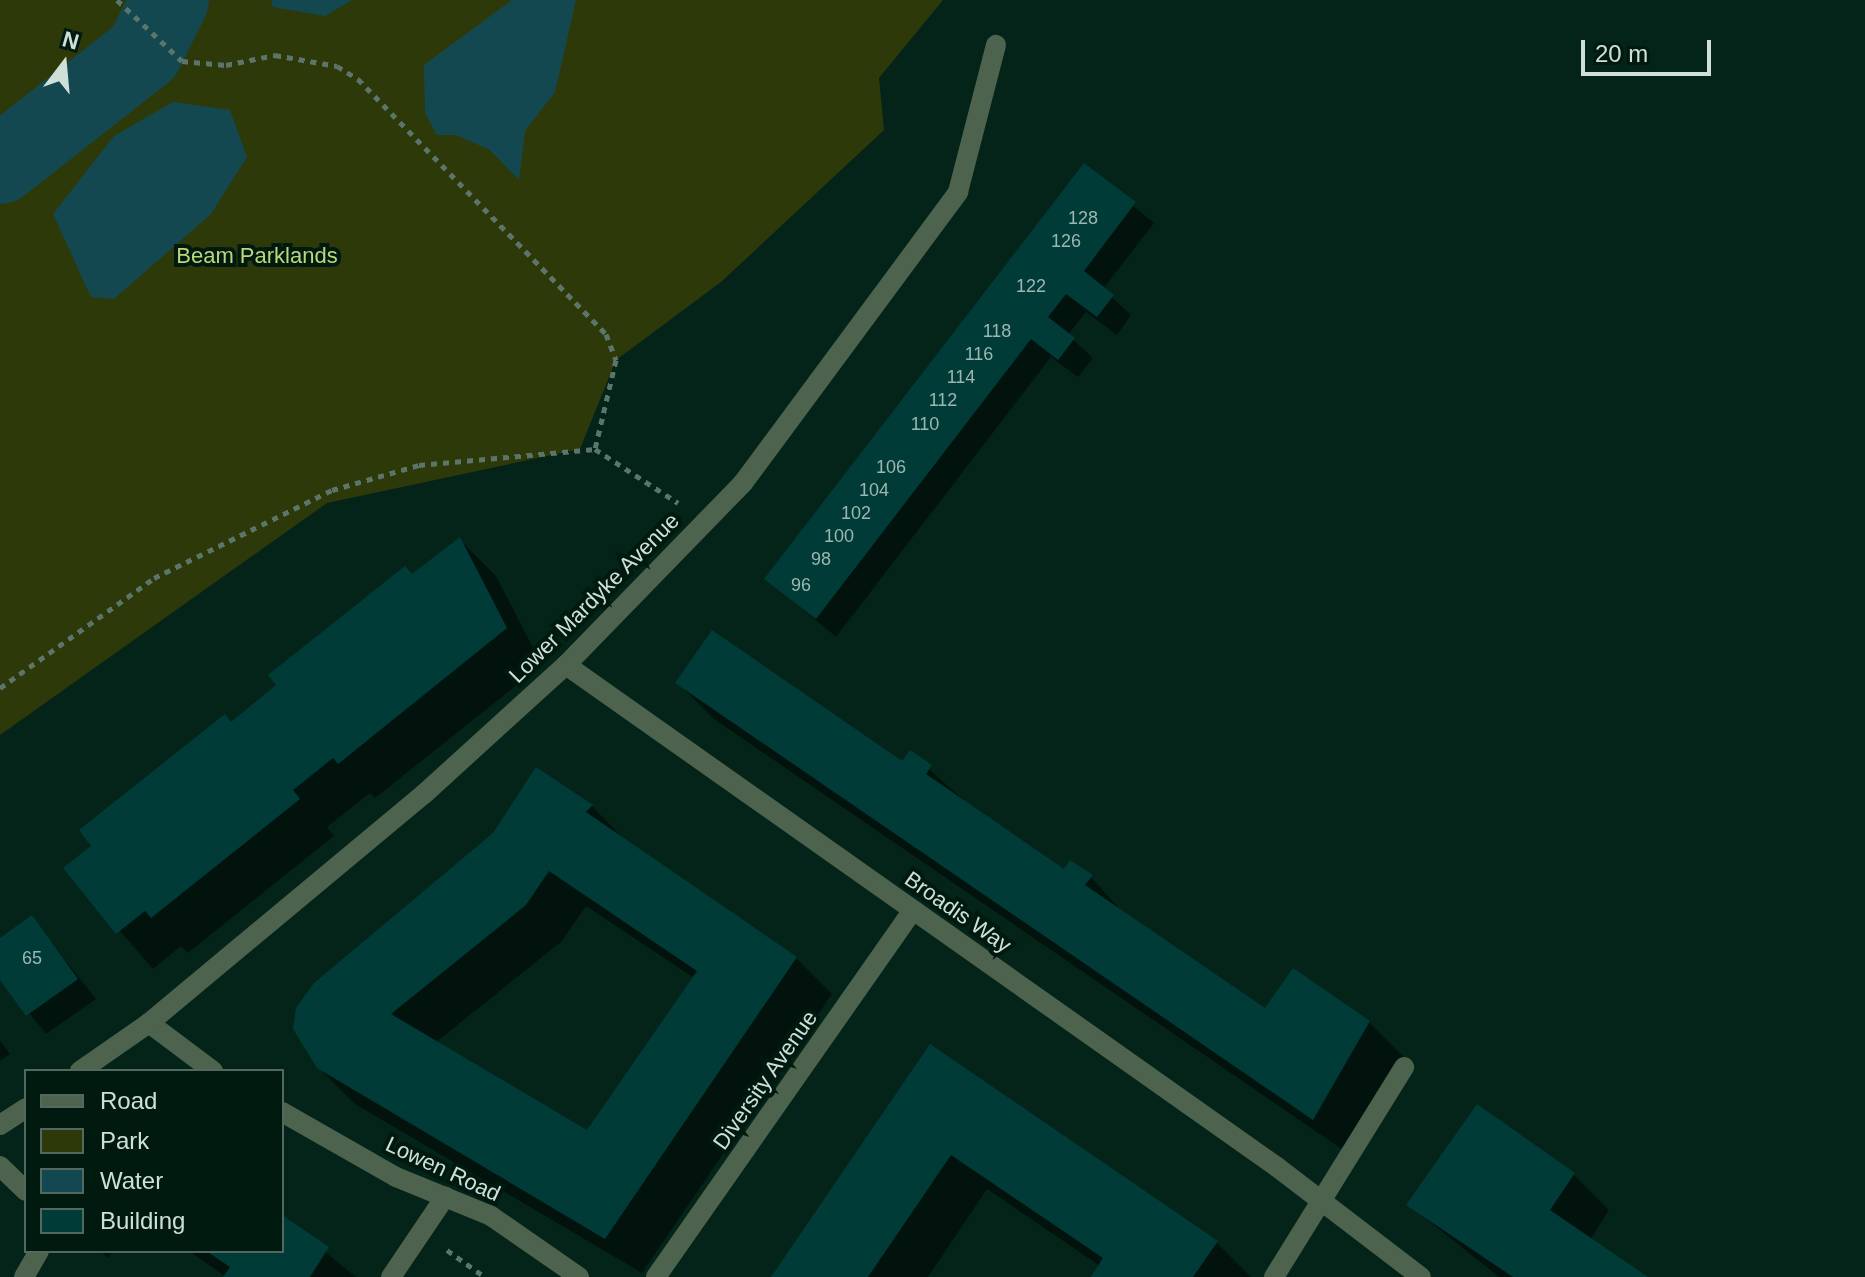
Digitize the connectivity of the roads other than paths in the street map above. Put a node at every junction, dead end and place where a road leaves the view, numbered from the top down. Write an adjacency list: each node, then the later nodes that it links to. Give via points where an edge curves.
1 (996, 45): 2 (street, Lower Mardyke Avenue, via 958,192 743,483)
2 (566, 665): 3 (street, Broadis Way); 4 (street, Lower Mardyke Avenue)
3 (913, 910): 14 (street, Broadis Way); 19 (street, Diversity Avenue)
4 (149, 1023): 6 (street, Lower Mardyke Avenue); 7 (street)
5 (1404, 1067): 14 (street)
6 (83, 1069)
7 (210, 1069)
8 (24, 1109): 10 (street)
9 (284, 1113): 13 (street, Lowen Road)
10 (0, 1125)
11 (0, 1166): 12 (street)
12 (24, 1189)
13 (445, 1197): 17 (street); 18 (street, Lowen Road, via 491,1216)
14 (1322, 1199): 20 (street); 21 (street, Broadis Way)
15 (38, 1253): 16 (street)
16 (24, 1277)
17 (391, 1277)
18 (579, 1277)
19 (656, 1277)
20 (1274, 1277)
21 (1421, 1277)

